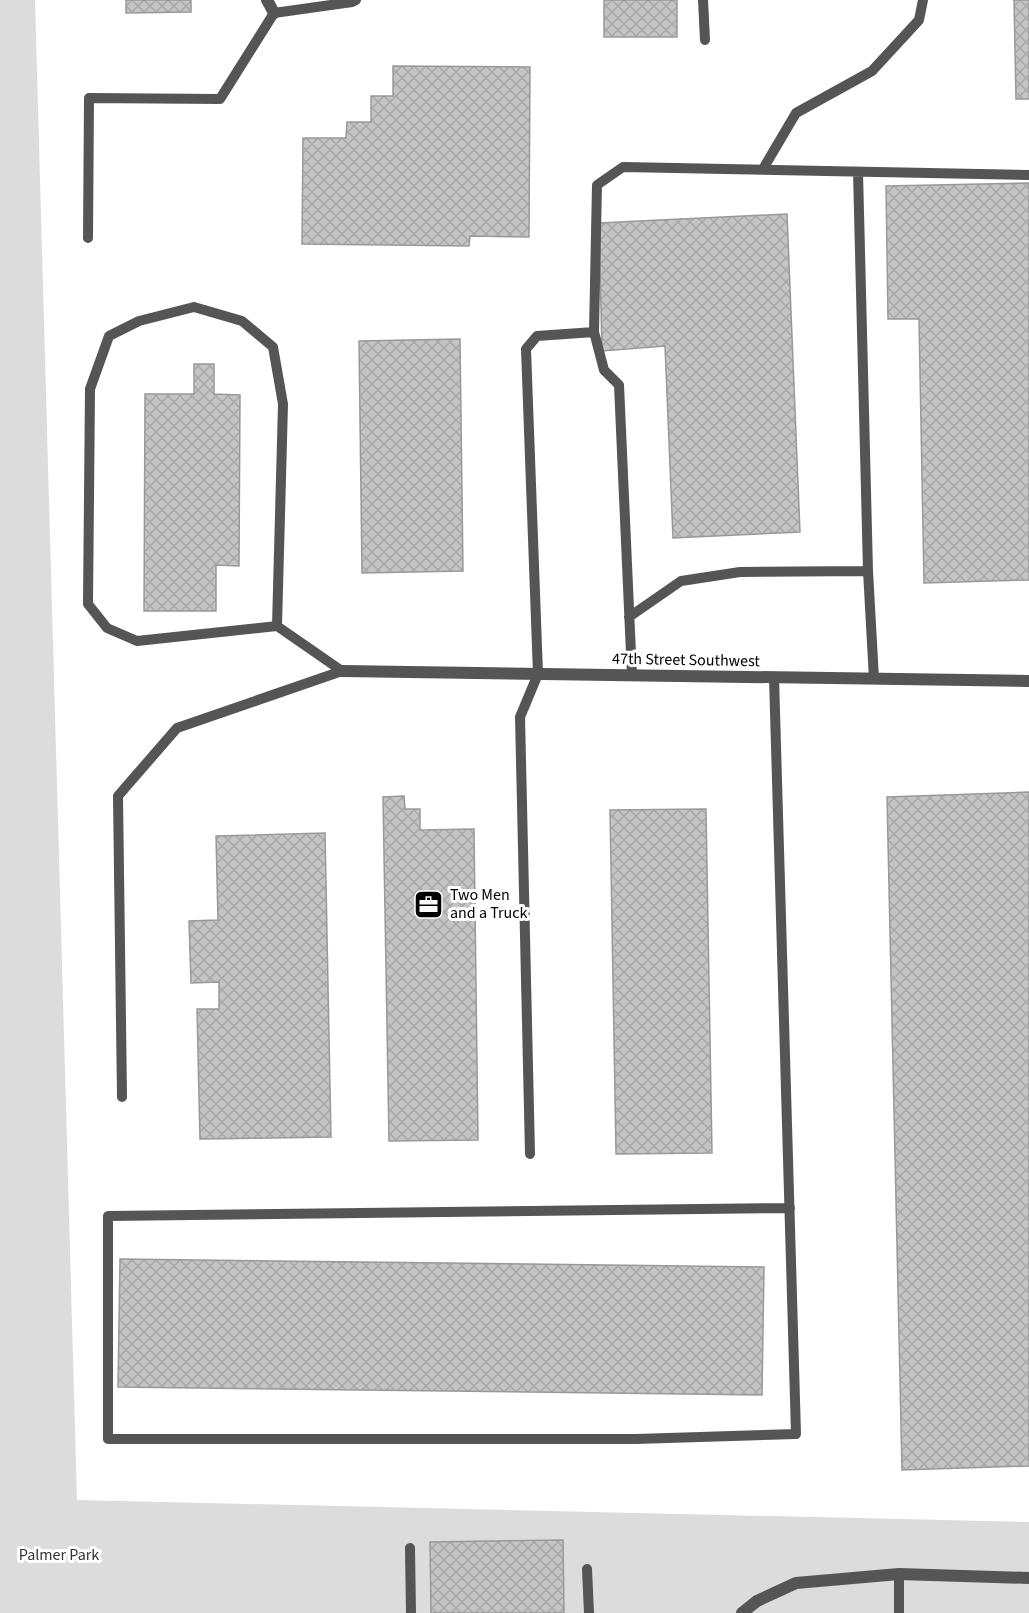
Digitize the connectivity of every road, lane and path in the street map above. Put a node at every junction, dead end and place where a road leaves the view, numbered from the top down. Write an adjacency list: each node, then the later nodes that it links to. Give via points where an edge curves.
1 (267, 0): 5 (street)
2 (356, 0): 5 (lane)
3 (703, 0): 6 (lane)
4 (923, 0): 7 (lane, via 919,20 872,71 796,113)
5 (274, 13): 10 (lane, via 220,99 89,98)
6 (705, 40)
7 (763, 169): 8 (lane); 11 (lane, via 623,167 597,185)
8 (858, 172): 9 (lane); 12 (lane)
9 (1029, 175)
10 (88, 238)
11 (594, 332): 13 (lane, via 604,370 620,384); 16 (lane, via 537,336 526,348)
12 (868, 572): 13 (lane, via 740,572 681,581); 19 (lane)
13 (629, 617): 17 (lane)
14 (277, 626): 14 (lane, via 283,404 273,347 242,321 194,307 139,321 109,336 90,389 88,604 106,628 137,641); 15 (lane)
15 (342, 671): 16 (street, 47th Street Southwest); 21 (lane, via 177,728 118,796)
16 (538, 674): 17 (street, 47th Street Southwest); 22 (lane, via 520,717)
17 (632, 676): 18 (street, 47th Street Southwest)
18 (774, 677): 19 (street, 47th Street Southwest); 23 (lane)
19 (874, 679): 20 (street, 47th Street Southwest)
20 (1029, 681)
21 (122, 1097)
22 (530, 1154)
23 (789, 1208): 23 (lane, via 796,1434 636,1439 108,1438 108,1216)
24 (410, 1548): 28 (lane)
25 (587, 1569): 29 (lane)
26 (899, 1574): 27 (street); 30 (street, via 796,1583 757,1601); 31 (lane)
27 (1029, 1578)
28 (411, 1613)
29 (589, 1613)
30 (742, 1613)
31 (899, 1613)

